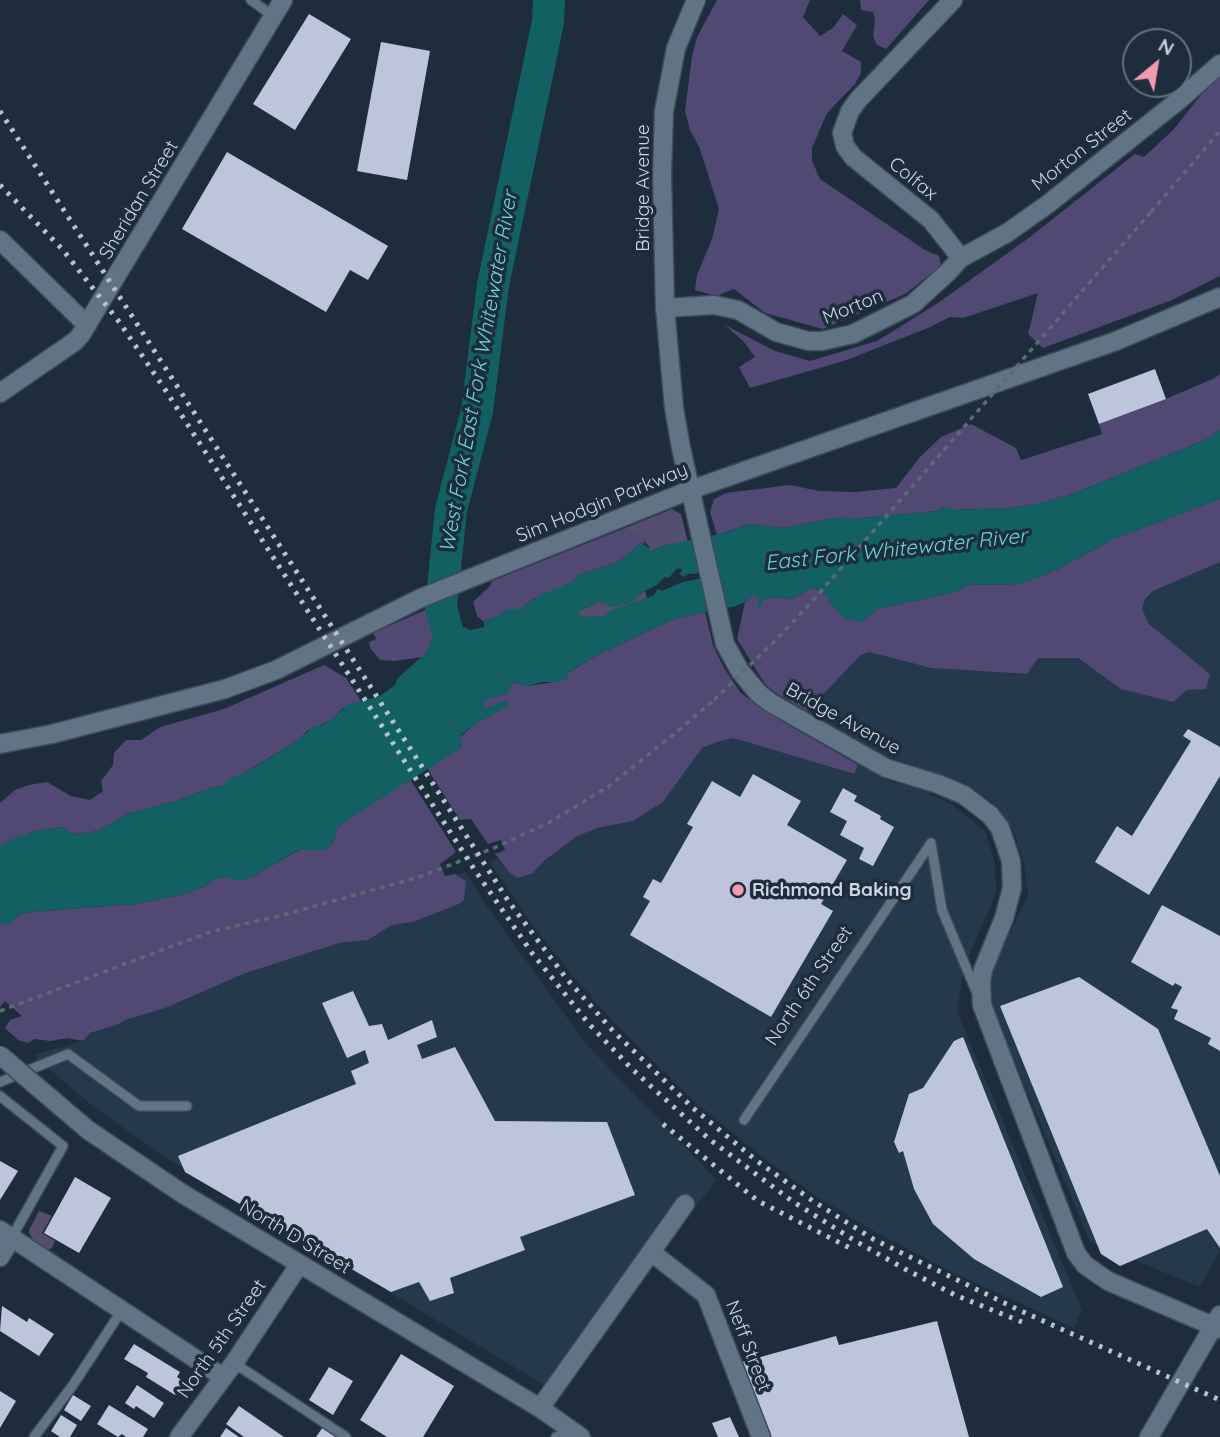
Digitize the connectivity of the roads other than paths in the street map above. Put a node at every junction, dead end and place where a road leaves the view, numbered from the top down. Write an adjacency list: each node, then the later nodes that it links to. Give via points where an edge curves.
1 (251, 0): 5 (lane)
2 (283, 0): 5 (street, Sheridan Street)
3 (696, 0): 10 (street, Bridge Avenue, via 676,48 663,111)
4 (953, 0): 8 (street, Colfax, via 858,100 842,133 853,157 931,220)
5 (273, 16): 11 (street, Sheridan Street)
6 (1220, 64): 8 (street, Morton Street, via 1048,204)
7 (0, 240): 11 (street)
8 (961, 258): 10 (street, Morton, via 913,304 837,339 794,339 738,310 715,305)
9 (1220, 297): 13 (street, Sim Hodgin Parkway, via 1092,350)
10 (665, 308): 13 (street, Bridge Avenue, via 674,408)
11 (87, 325): 12 (street, Sheridan Street, via 74,342)
12 (0, 393)
13 (690, 490): 14 (street, Sim Hodgin Parkway, via 421,598 276,670 65,731); 15 (street, Bridge Avenue, via 725,644 758,693 886,768 964,795 1000,828 1011,862 1012,888 983,970)
14 (0, 744)
15 (982, 1005): 20 (lane, North 6th Street, via 942,910 930,843); 27 (street, Bridge Avenue, via 1076,1253 1108,1281)
16 (0, 1055): 25 (street, North D Street, bridge, via 88,1130)
17 (0, 1082): 19 (lane, via 68,1055 139,1106)
18 (0, 1096): 22 (lane, via 63,1146)
19 (187, 1106)
20 (744, 1120)
21 (685, 1204): 23 (street)
22 (6, 1234): 24 (street); 26 (street)
23 (651, 1252): 29 (street); 34 (street, Neff Street, via 706,1295)
24 (0, 1257)
25 (299, 1265): 28 (street, North 5th Street); 29 (street, North D Street)
26 (122, 1310): 28 (street); 31 (lane)
27 (1218, 1324): 35 (street)
28 (228, 1370): 32 (street, North 5th Street); 33 (lane)
29 (540, 1408): 30 (street, North D Street)
30 (570, 1435)
31 (34, 1437)
32 (179, 1437)
33 (346, 1437)
34 (761, 1437)
35 (1149, 1437)

